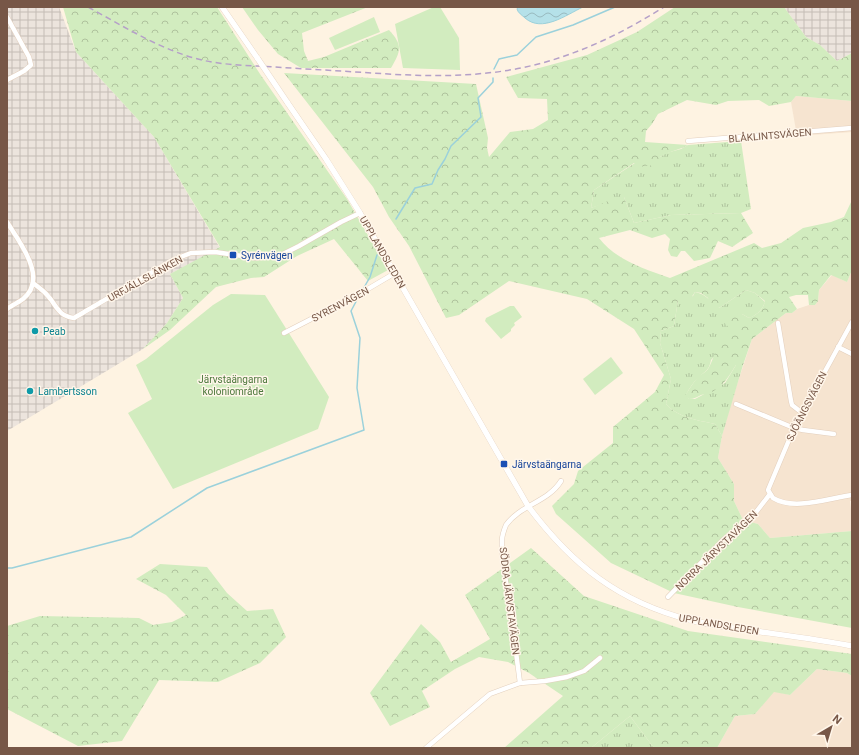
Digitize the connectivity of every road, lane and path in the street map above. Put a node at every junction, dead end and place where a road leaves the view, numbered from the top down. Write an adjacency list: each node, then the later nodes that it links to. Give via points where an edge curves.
1 (222, 7): 6 (street, UPPLANDSLEDEN, bridge)
2 (7, 17): 3 (street, via 29,57 31,66)
3 (7, 80)
4 (852, 128): 5 (street, BLÅKLINTSVÄGEN)
5 (688, 141)
6 (360, 213): 8 (street, UPPLANDSLEDEN); 9 (street, URFJÄLLSLÄNKEN, via 281,255 256,258 215,252 191,253 173,260 74,318 68,318 58,310 45,292)
7 (7, 222): 9 (street, via 33,269)
8 (395, 273): 13 (street, SYRENVÄGEN); 23 (street, UPPLANDSLEDEN)
9 (33, 283): 10 (street, via 28,294)
10 (7, 309)
11 (852, 322): 14 (street, SJÖÄNGSVÄGEN)
12 (778, 323): 17 (street, via 792,405)
13 (284, 333)
14 (838, 347): 15 (street); 17 (street, SJÖÄNGSVÄGEN)
15 (852, 354)
16 (736, 404): 18 (street)
17 (801, 412): 18 (street, SJÖÄNGSVÄGEN)
18 (794, 428): 19 (street); 21 (street, SJÖÄNGSVÄGEN, via 770,483)
19 (834, 434)
20 (561, 481): 23 (street, via 548,494)
21 (770, 494): 22 (street, via 773,498 792,503); 24 (street, NORRA JÄRVSTAVÄGEN, via 753,516 723,540)
22 (852, 495)
23 (528, 506): 25 (street, UPPLANDSLEDEN, via 556,542 591,574 628,597 652,608 703,623); 27 (street, SÖDRA JÄRVSTAVÄGEN, via 506,526 502,540)
24 (668, 597)
25 (852, 646)
26 (600, 658): 27 (street, via 584,670 567,677)
27 (520, 683): 28 (street, via 490,694)
28 (426, 748)

